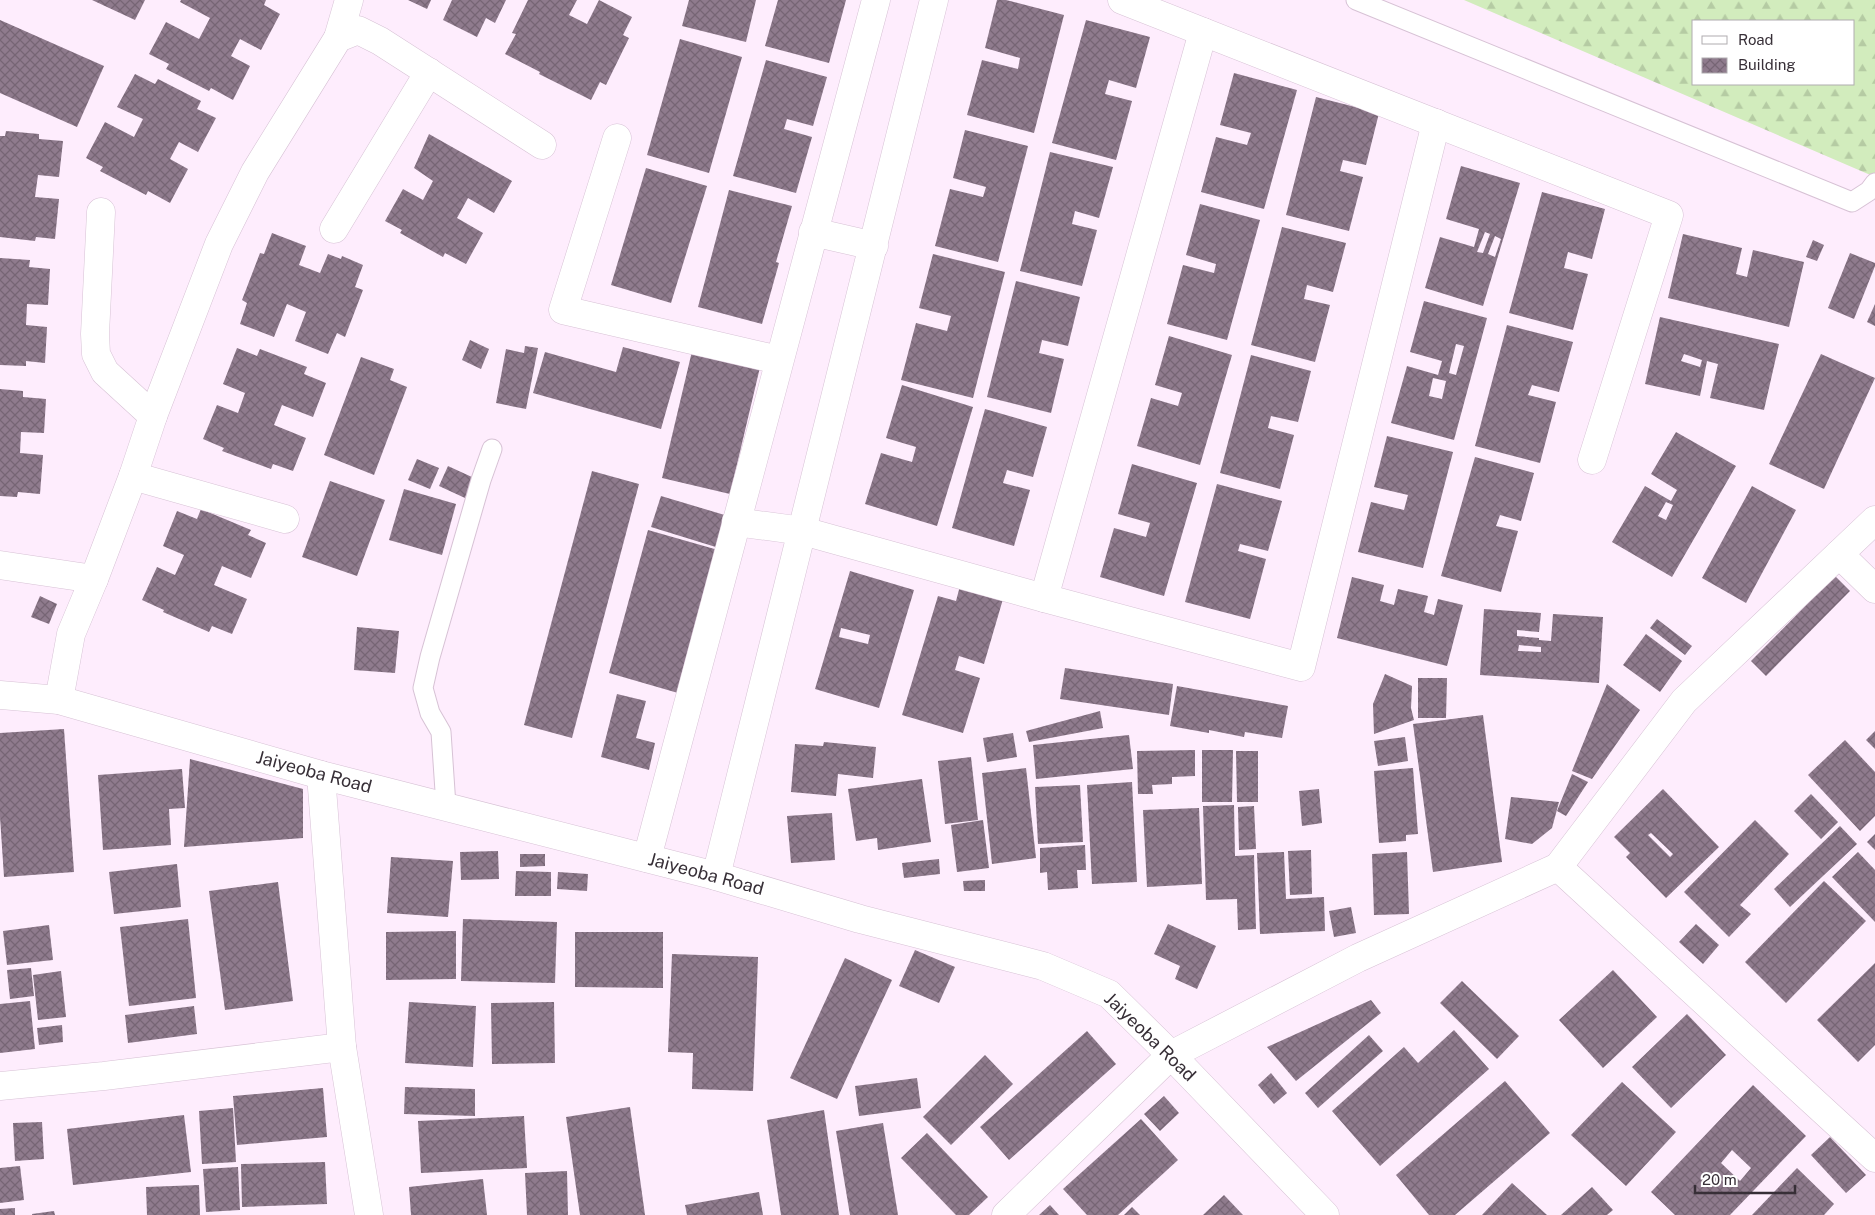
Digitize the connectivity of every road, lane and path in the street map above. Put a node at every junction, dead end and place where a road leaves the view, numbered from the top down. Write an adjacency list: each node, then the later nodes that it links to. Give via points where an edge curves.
1 (349, 0): 7 (street)
2 (876, 0): 15 (street)
3 (934, 0): 16 (street)
4 (1122, 0): 6 (street)
5 (1356, 0): 12 (lane, via 1852,202)
6 (1203, 32): 9 (street); 30 (street)
7 (338, 38): 8 (street, via 358,30); 18 (street, via 236,208)
8 (429, 72): 11 (street); 14 (street)
9 (1436, 123): 20 (street, via 1669,215); 30 (street, via 1301,667)
10 (617, 138): 17 (street, via 563,310)
11 (542, 145)
12 (1875, 183)
13 (101, 212): 18 (street, via 96,354 105,372)
14 (334, 229)
15 (813, 232): 16 (street); 17 (street)
16 (874, 246): 25 (street)
17 (779, 360): 24 (street)
18 (153, 416): 21 (street)
19 (492, 448): 34 (lane, via 423,688 430,713 441,732)
20 (1592, 460)
21 (133, 476): 22 (street); 28 (street)
22 (285, 519)
23 (1875, 520): 26 (street)
24 (736, 522): 25 (street); 35 (street)
25 (803, 531): 30 (street); 37 (street)
26 (1840, 554): 29 (street); 36 (street, via 1684,702)
27 (0, 565): 28 (street)
28 (94, 579): 32 (street, via 71,634)
29 (1875, 589)
30 (1044, 598)
31 (0, 694): 32 (street, Jaiyeoba Road)
32 (59, 700): 33 (street, Jaiyeoba Road)
33 (321, 775): 34 (street, Jaiyeoba Road); 38 (street)
34 (446, 806): 35 (street, Jaiyeoba Road)
35 (647, 858): 37 (street, Jaiyeoba Road)
36 (1558, 867): 39 (street, via 1358,958); 41 (street)
37 (716, 876): 39 (street, Jaiyeoba Road, via 860,919 1043,966 1109,994)
38 (342, 1047): 40 (street); 42 (street)
39 (1171, 1055): 43 (street); 44 (street, Jaiyeoba Road)
40 (0, 1086)
41 (1875, 1158)
42 (368, 1215)
43 (1006, 1215)
44 (1325, 1215)

